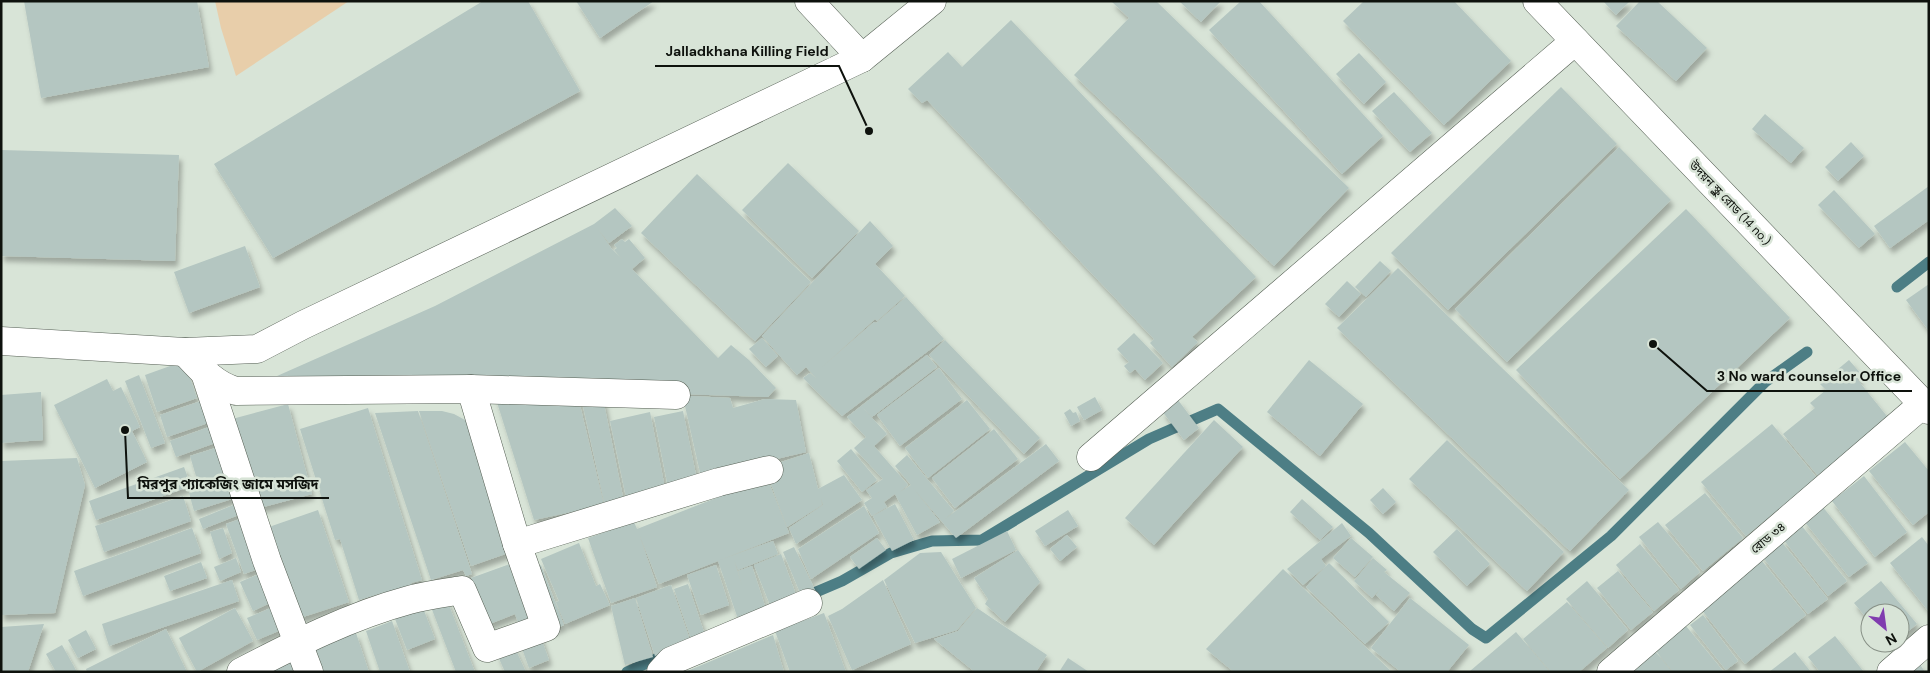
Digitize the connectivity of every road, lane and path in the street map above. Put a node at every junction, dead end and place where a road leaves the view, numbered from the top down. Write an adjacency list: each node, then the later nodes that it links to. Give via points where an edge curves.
1 (809, 1): 5 (street)
2 (932, 1): 5 (street)
3 (1538, 1): 4 (street, উদয়ন স্কুল রোড (14 no.))
4 (1575, 41): 11 (street, উদয়ন স্কুল রোড (14 no.)); 12 (street)
5 (862, 58): 7 (street, via 257,349)
6 (1, 340): 7 (street)
7 (185, 352): 8 (street)
8 (205, 373): 9 (street, via 225,388 236,391); 17 (street, via 267,561)
9 (470, 389): 10 (street); 14 (street)
10 (676, 395)
11 (1926, 407): 22 (street, রোড ৩৪)
12 (1091, 457)
13 (769, 470): 14 (street, via 719,482)
14 (517, 544): 18 (street, via 546,627)
15 (808, 603): 21 (street, via 672,661)
16 (1929, 639): 23 (street)
17 (298, 643): 18 (street, via 409,600 462,590); 19 (street); 20 (street)
18 (485, 660)
19 (241, 672)
20 (309, 672)
21 (661, 672)
22 (1611, 672)
23 (1891, 672)

